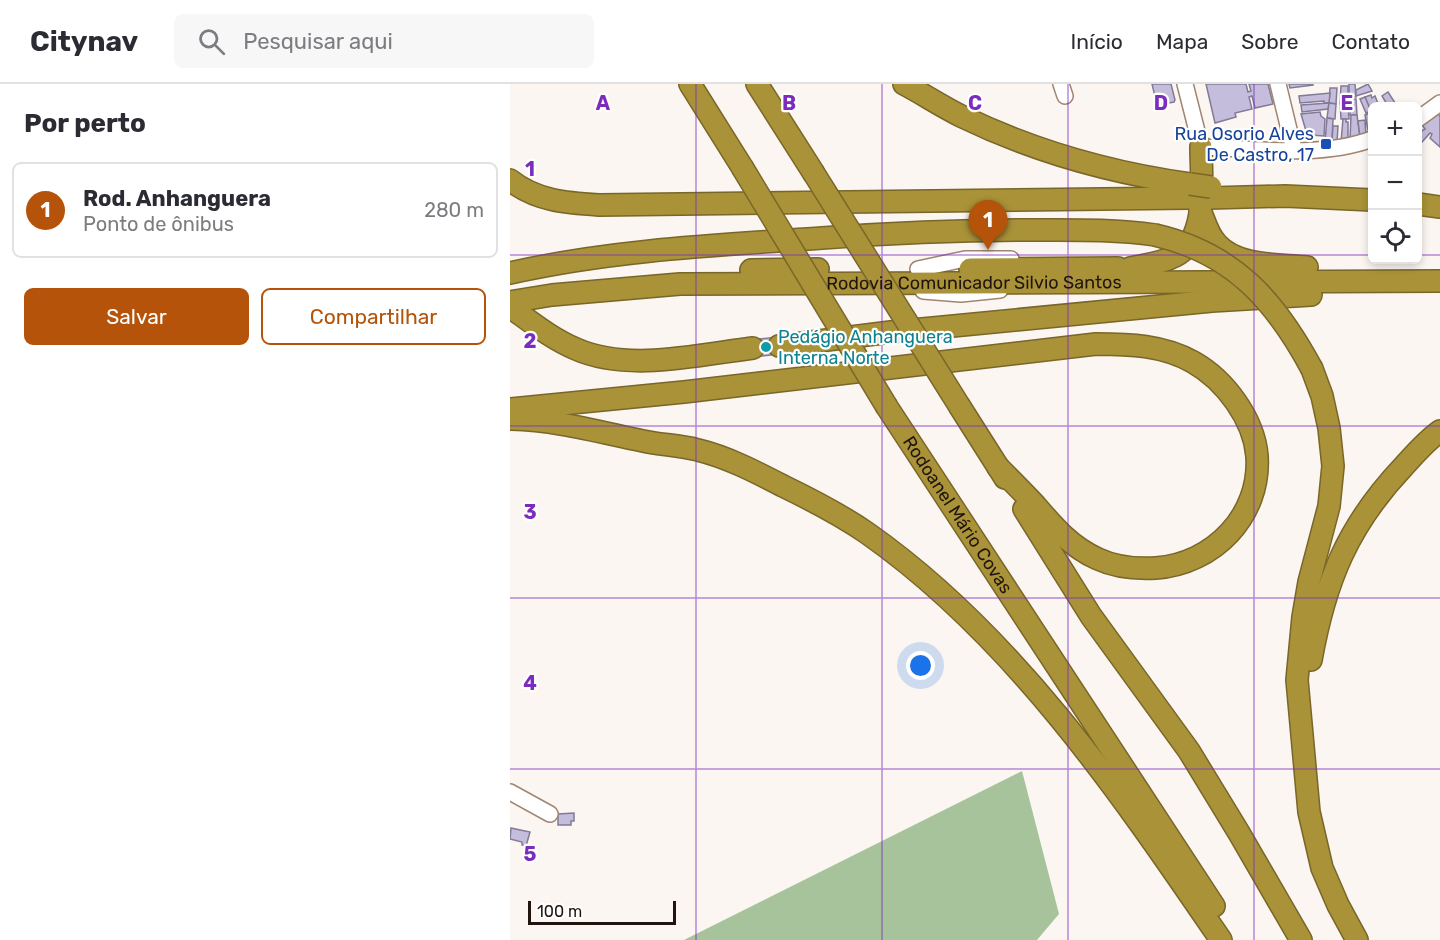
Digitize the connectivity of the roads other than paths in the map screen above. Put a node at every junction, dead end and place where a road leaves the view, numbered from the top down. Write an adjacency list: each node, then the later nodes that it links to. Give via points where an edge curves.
1 (757, 84): 30 (highway, bridge)
2 (904, 84): 12 (highway, via 961,116 1059,154)
3 (1185, 84): 9 (street)
4 (1278, 84): 10 (street)
5 (690, 85): 35 (highway, Rodoanel Mário Covas, bridge, via 887,407)
6 (1440, 103): 7 (street)
7 (1422, 116)
8 (1368, 140): 10 (street, via 1343,148)
9 (1201, 147): 10 (street); 12 (highway)
10 (1294, 150)
11 (510, 180): 12 (highway, via 544,199 599,205)
12 (1200, 196): 13 (highway); 16 (highway, via 1209,233 1218,246 1249,261); 18 (highway, via 1194,235 1181,252 1164,261)
13 (1368, 200)
14 (1422, 205): 15 (highway)
15 (1440, 207)
16 (1307, 267): 17 (highway, Rodovia Comunicador Silvio Santos); 18 (highway, Rodovia Comunicador Silvio Santos)
17 (1440, 267)
18 (1130, 268): 21 (highway, Rodovia Comunicador Silvio Santos, via 773,269 614,274)
19 (510, 273): 31 (highway, bridge, via 650,252 900,232 1116,230 1155,235 1197,247 1247,281 1274,308 1311,369 1329,428 1333,466 1329,506 1309,582 1297,680)
20 (1440, 281): 23 (highway, Rodovia Comunicador Silvio Santos, via 680,284)
21 (510, 287)
22 (1440, 288): 25 (highway, via 1212,301)
23 (510, 302)
24 (510, 307): 26 (highway, via 552,336 601,358 628,361)
25 (778, 346)
26 (753, 348)
27 (510, 409): 30 (highway, via 1096,344 1134,344 1191,360 1210,373 1245,417 1257,457 1249,505 1237,526 1210,551 1187,562 1143,569 1098,559 1073,544)
28 (510, 419): 34 (highway, via 563,424 698,450 760,474 867,533 922,576 1026,678 1094,761)
29 (1440, 431): 31 (highway, via 1388,483 1359,520 1341,554 1316,632)
30 (998, 467): 36 (highway, via 1091,616 1189,752)
31 (1301, 723): 37 (highway, via 1309,812 1322,868)
32 (510, 792): 33 (street)
33 (550, 814)
34 (1221, 940)
35 (1235, 940)
36 (1301, 940)
37 (1357, 940)

